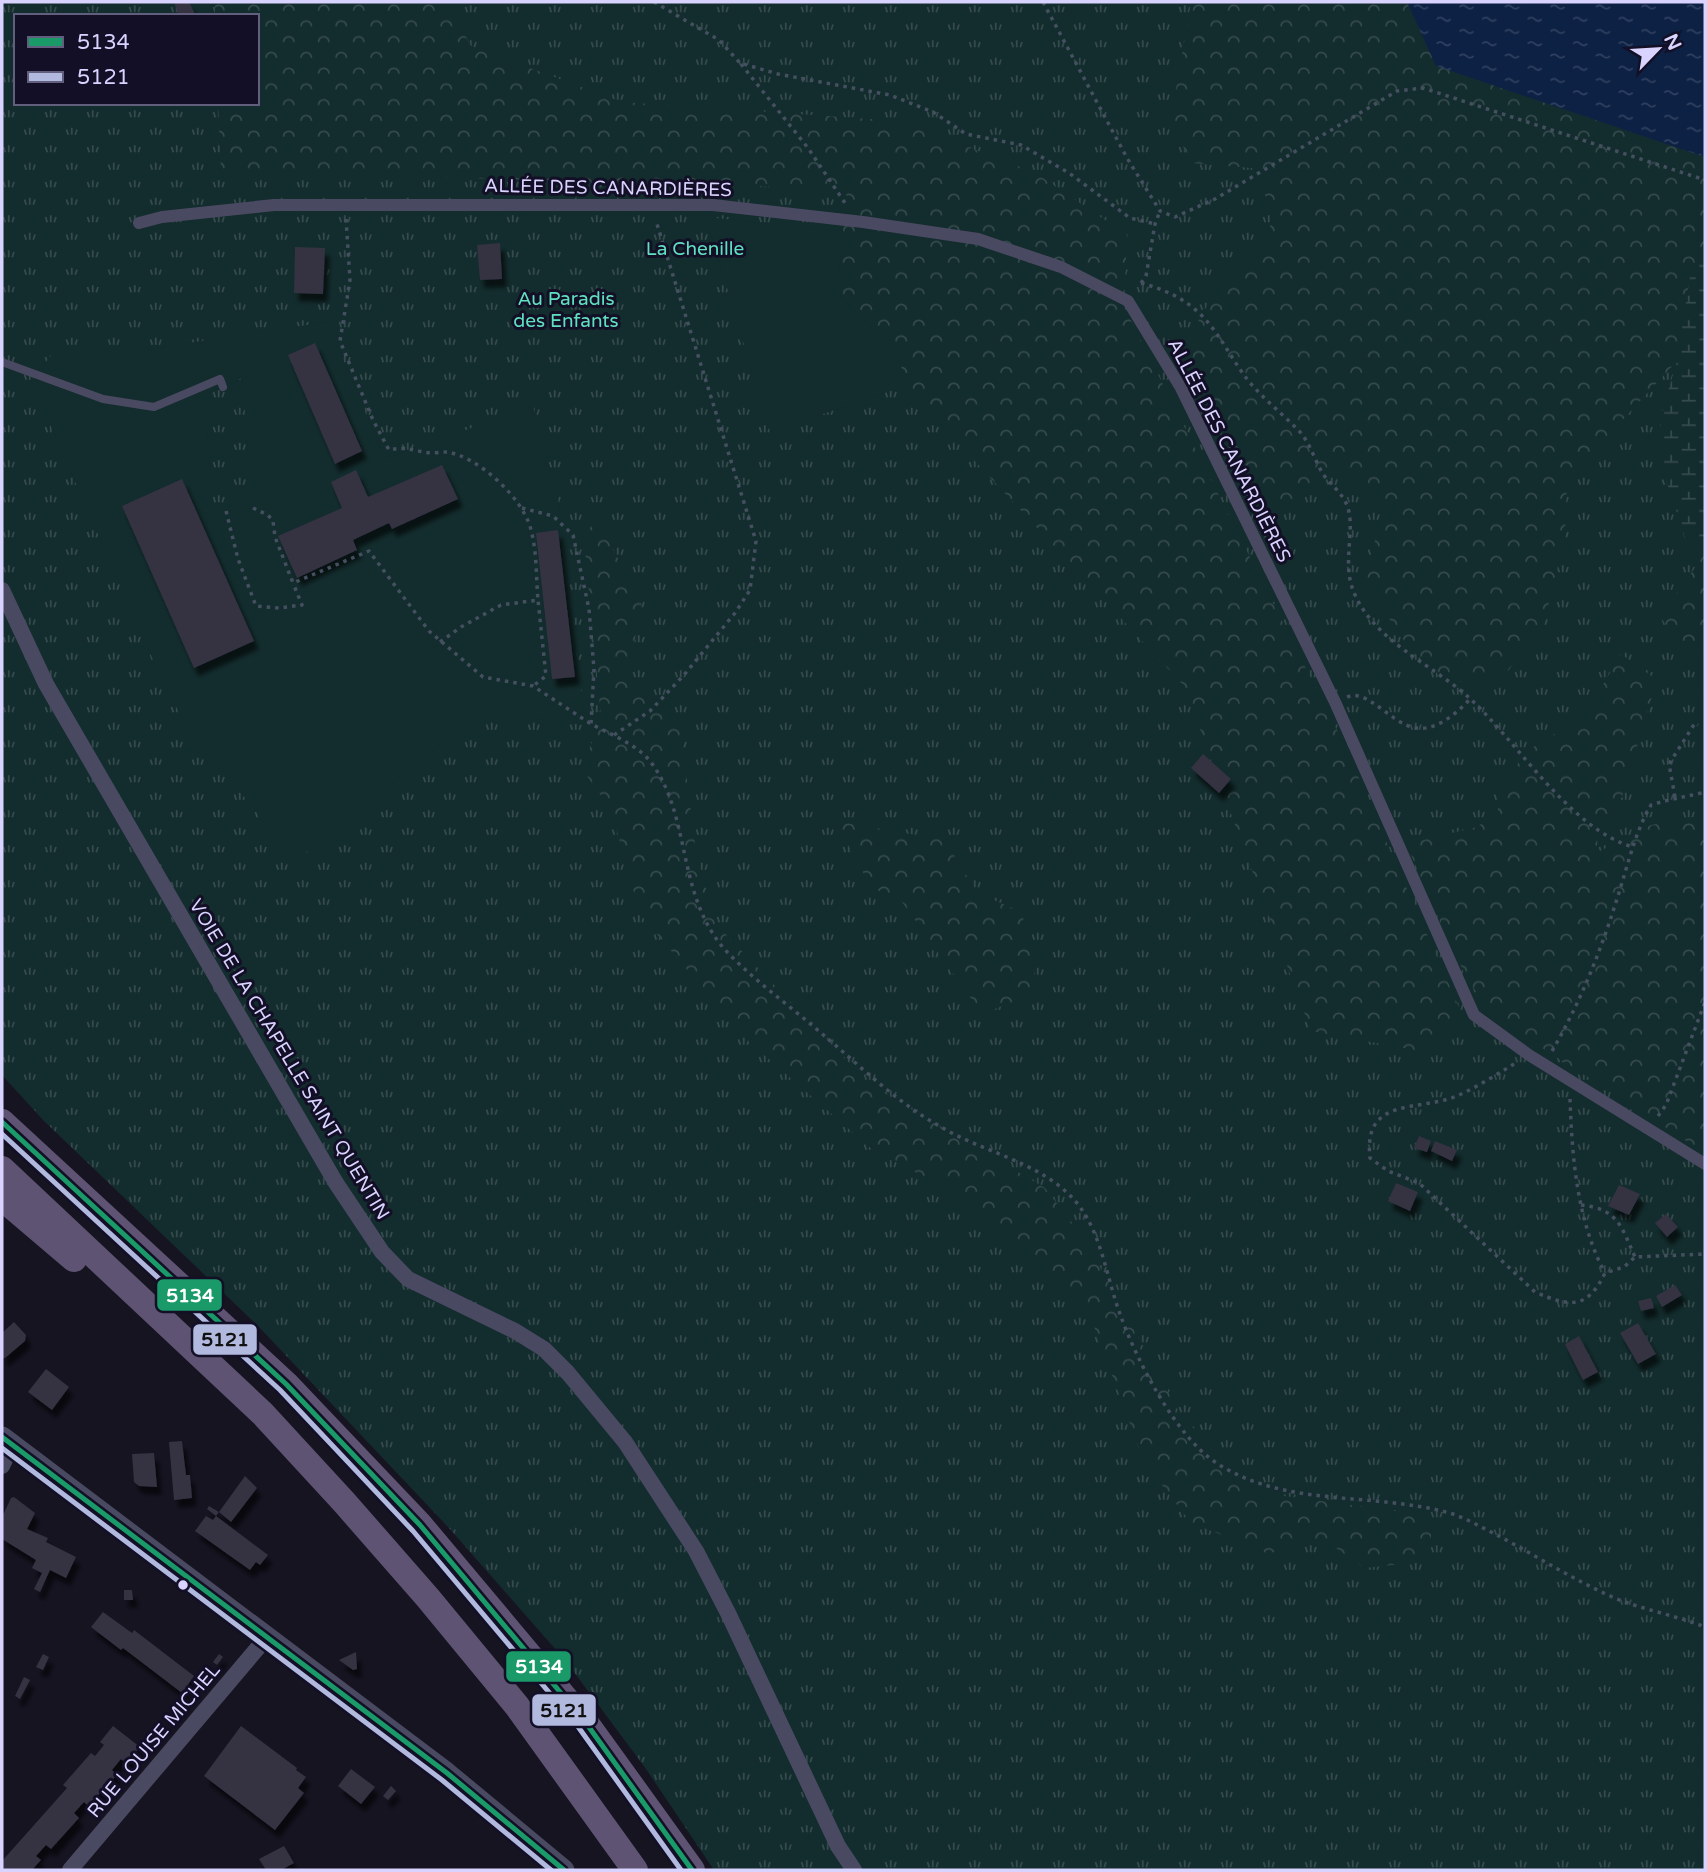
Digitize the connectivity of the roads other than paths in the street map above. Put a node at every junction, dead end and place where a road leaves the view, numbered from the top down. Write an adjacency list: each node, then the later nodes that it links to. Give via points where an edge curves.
1 (139, 223): 6 (street, ALLÉE DES CANARDIÈRES, via 274,205 713,205 978,239 1061,267 1128,301 1181,388 1335,702 1474,1015 1544,1065)
2 (2, 362): 3 (lane, via 103,399 155,407 220,379)
3 (223, 387)
4 (2, 590): 17 (street, VOIE DE LA CHAPELLE SAINT QUENTIN, via 46,684 336,1183 382,1252 408,1279 544,1349 625,1442 696,1551 838,1846)
5 (2, 1122): 16 (main road, via 286,1384 420,1525 586,1723)
6 (1705, 1164)
7 (2, 1169): 9 (main road)
8 (2, 1198): 9 (main road, via 134,1311)
9 (196, 1350): 15 (main road, via 263,1414 428,1598 517,1706)
10 (7, 1441): 11 (street); 12 (street)
11 (2, 1466)
12 (267, 1637): 13 (street, RUE LOUISE MICHEL); 14 (street, via 447,1773)
13 (70, 1870)
14 (564, 1870)
15 (635, 1870)
16 (692, 1870)
17 (854, 1870)

